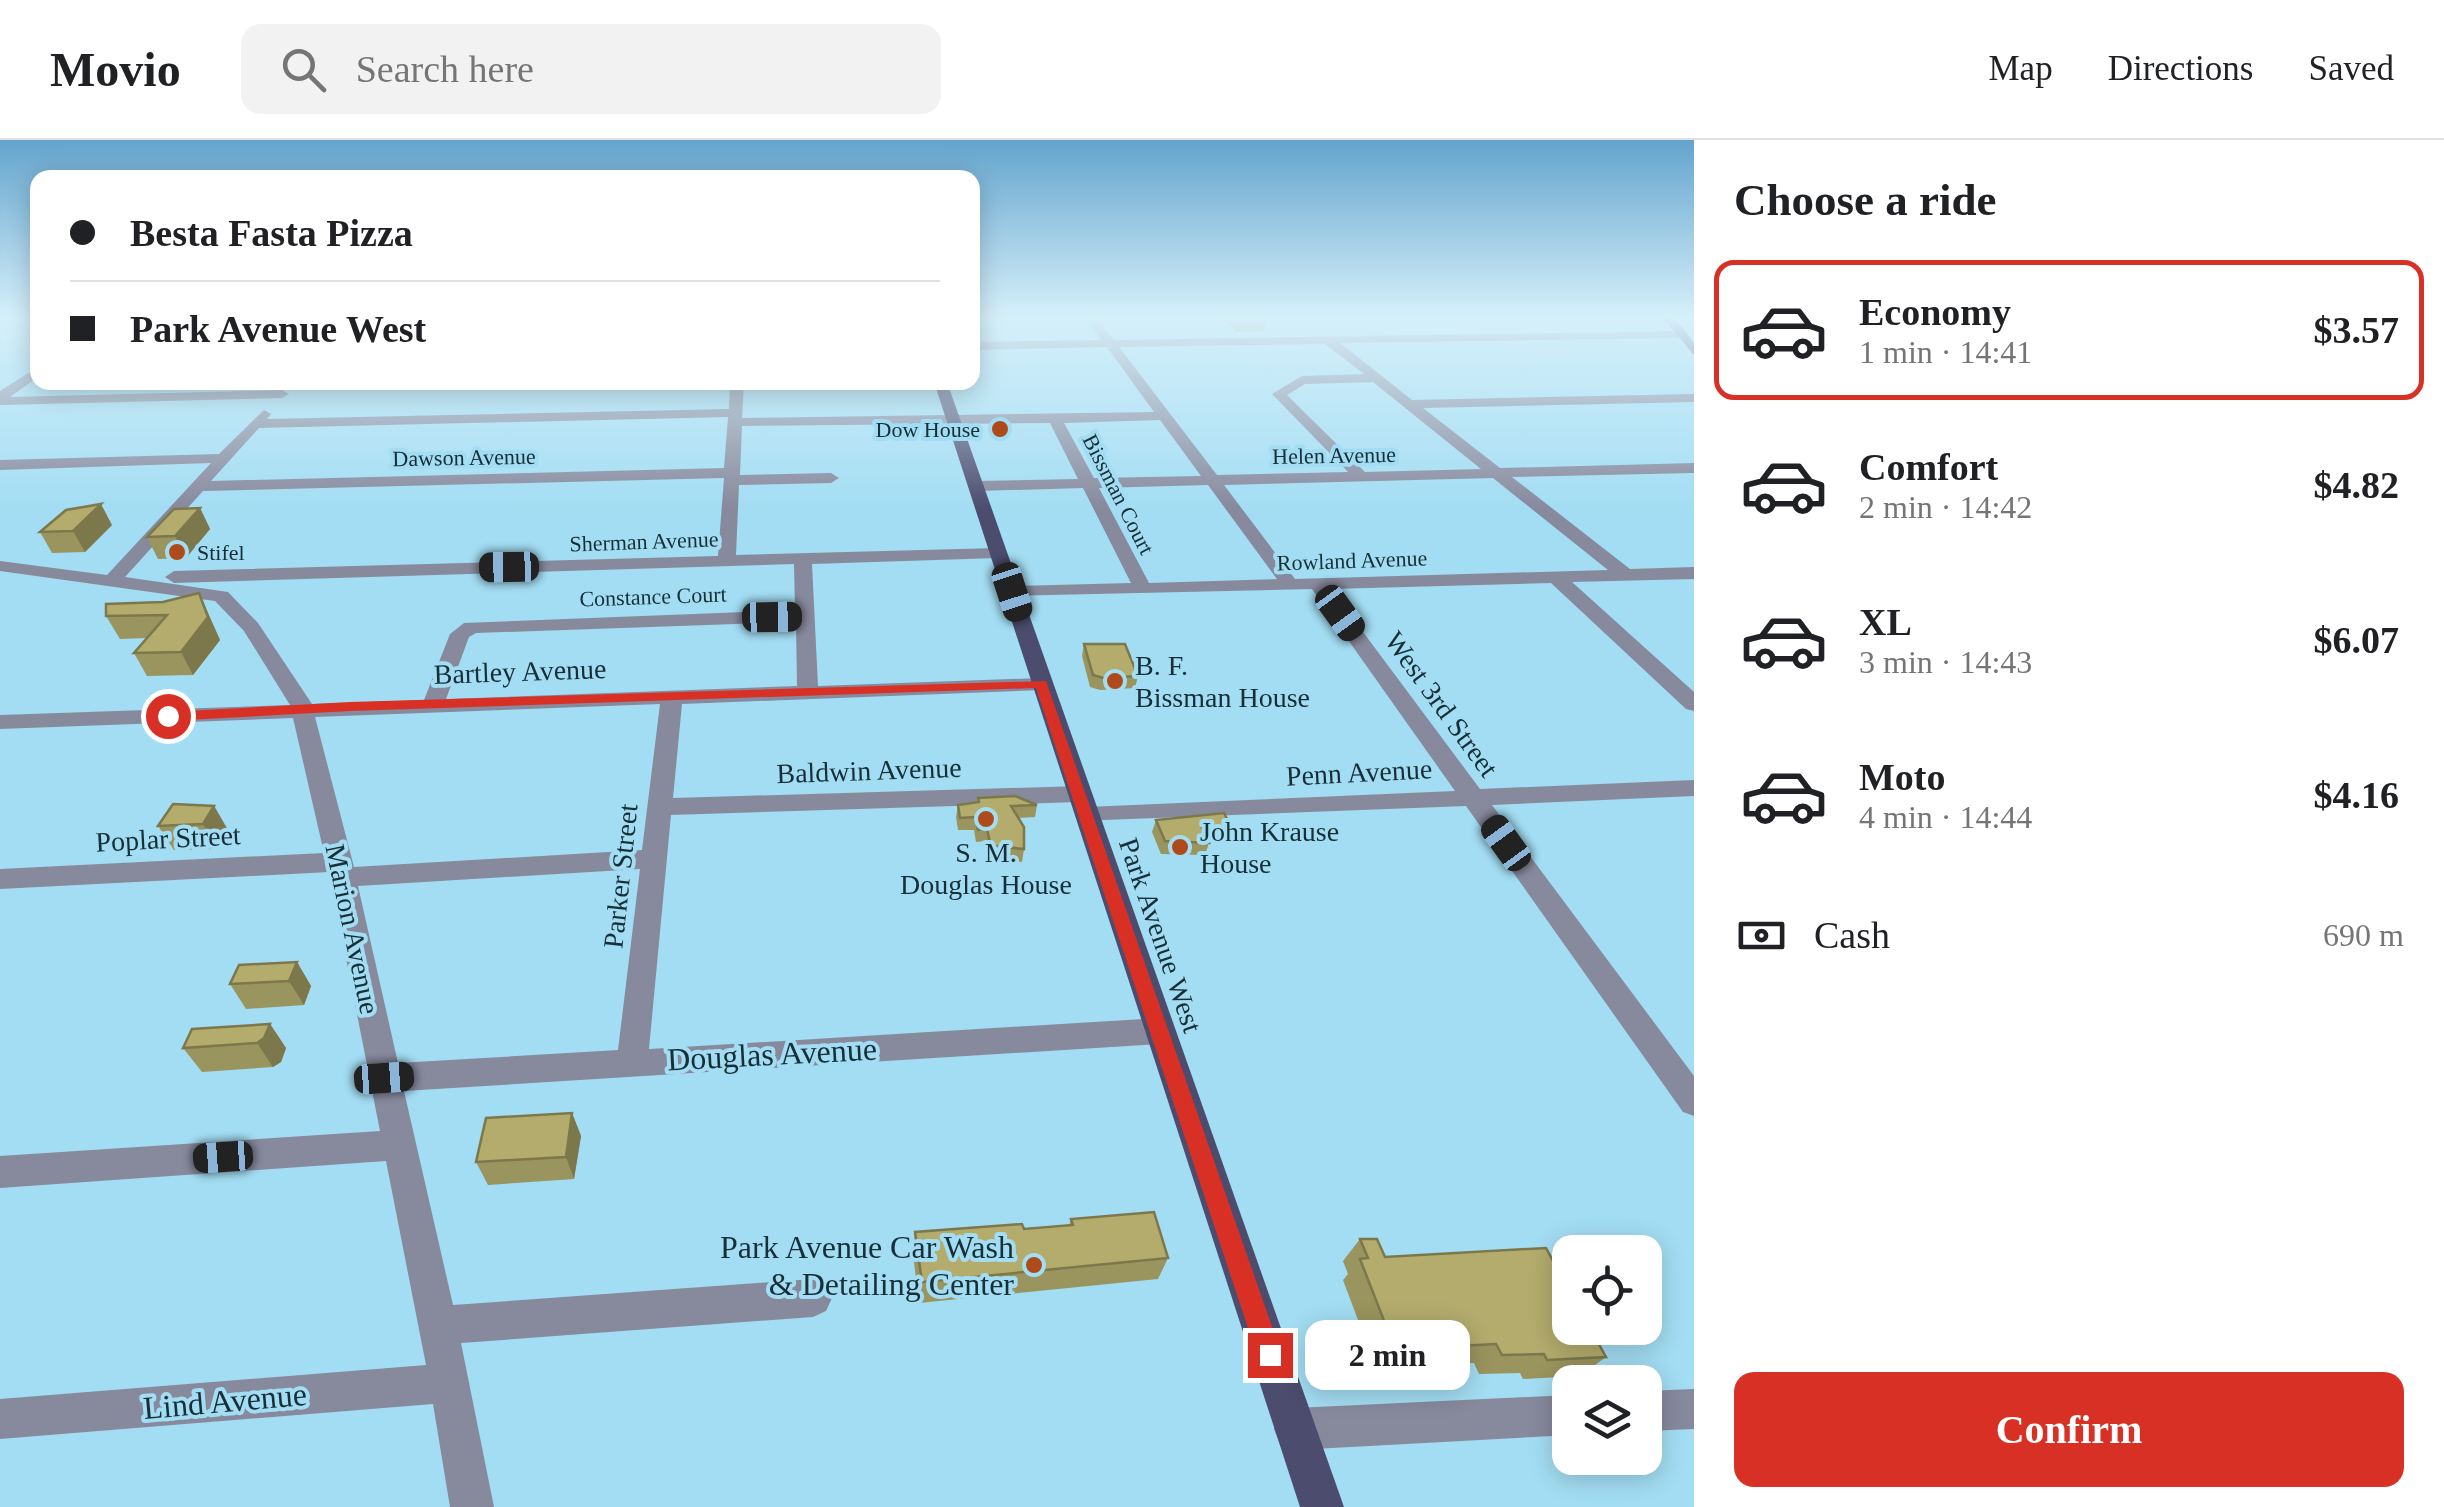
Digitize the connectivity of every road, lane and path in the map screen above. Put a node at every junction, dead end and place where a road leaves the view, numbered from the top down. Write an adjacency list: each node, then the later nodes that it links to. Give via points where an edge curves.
1 (23, 382): 10 (street)
2 (1139, 382): 12 (street)
3 (1299, 382): 21 (street, via 1279,394)
4 (1381, 382): 11 (street)
5 (235, 390): 10 (street)
6 (285, 390): 16 (street)
7 (737, 390): 13 (street)
8 (943, 390): 14 (main road, Park Avenue West)
9 (1694, 398): 11 (street)
10 (0, 399)
11 (1409, 404): 20 (street)
12 (1165, 416): 15 (street); 24 (street)
13 (735, 418): 14 (street); 16 (street); 22 (street)
14 (953, 419): 15 (street); 27 (main road, Park Avenue West)
15 (1055, 420): 25 (street, Bissman Court)
16 (255, 424): 17 (street)
17 (224, 458): 18 (street); 26 (street)
18 (0, 465)
19 (1694, 468): 20 (street, Helen Avenue)
20 (1498, 473): 21 (street, Helen Avenue); 33 (street)
21 (1362, 476): 24 (street, Helen Avenue)
22 (732, 477): 23 (street, Dawson Avenue); 26 (street, Dawson Avenue); 30 (street)
23 (831, 478)
24 (1212, 480): 25 (street, Helen Avenue); 37 (street)
25 (1088, 483): 27 (street, Helen Avenue); 39 (street, Bissman Court)
26 (198, 486): 36 (street)
27 (976, 486): 28 (main road, Park Avenue West)
28 (998, 553): 29 (street, Sherman Avenue); 41 (main road, Park Avenue West)
29 (803, 559): 30 (street, Sherman Avenue); 42 (street)
30 (727, 561): 32 (street, Sherman Avenue)
31 (0, 566): 36 (street, Marion Avenue)
32 (230, 574): 36 (street, Sherman Avenue); 40 (street)
33 (1626, 574): 34 (street, Rowland Avenue); 35 (street, Rowland Avenue)
34 (1689, 576)
35 (1556, 577): 38 (street, Rowland Avenue); 47 (street)
36 (112, 580): 40 (street, Marion Avenue)
37 (1290, 584): 38 (street, Rowland Avenue); 39 (street, Rowland Avenue)
38 (1318, 584): 51 (street, West 3rd Street)
39 (1142, 588): 41 (street, Rowland Avenue)
40 (206, 592): 48 (street, Marion Avenue, via 238,612)
41 (1012, 592): 43 (main road, Park Avenue West)
42 (806, 616): 44 (street); 46 (street, Constance Court, via 471,628 460,634)
43 (1042, 684): 44 (street, Bartley Avenue); 52 (main road, Park Avenue West)
44 (808, 692): 45 (street, Bartley Avenue)
45 (672, 696): 46 (street, Bartley Avenue); 53 (street, Parker Street)
46 (433, 704): 48 (street, Bartley Avenue)
47 (1694, 704)
48 (304, 710): 49 (street, Bartley Avenue); 55 (street, Marion Avenue)
49 (0, 722)
50 (1694, 788): 51 (street, Penn Avenue)
51 (1473, 797): 52 (street, Penn Avenue); 60 (street, West 3rd Street)
52 (1083, 804): 53 (street, Baldwin Avenue); 57 (main road, Park Avenue West)
53 (660, 807): 54 (street, Parker Street)
54 (654, 859): 55 (street, Poplar Street); 58 (street, Parker Street)
55 (341, 869): 56 (street, Poplar Street); 59 (street, Marion Avenue)
56 (0, 879)
57 (1160, 1031): 58 (street, Douglas Avenue); 70 (main road, Park Avenue West)
58 (632, 1062): 59 (street, Douglas Avenue)
59 (384, 1078): 61 (street, Marion Avenue)
60 (1694, 1102)
61 (399, 1145): 62 (street); 64 (street, Marion Avenue)
62 (0, 1172)
63 (812, 1298): 64 (street)
64 (438, 1326): 65 (street, Marion Avenue)
65 (450, 1382): 69 (street, Lind Avenue); 71 (street, Marion Avenue)
66 (1694, 1409): 67 (street)
67 (1662, 1411)
68 (1552, 1416): 70 (street)
69 (0, 1419)
70 (1295, 1429): 72 (main road, Park Avenue West)
71 (472, 1507)
72 (1322, 1507)

